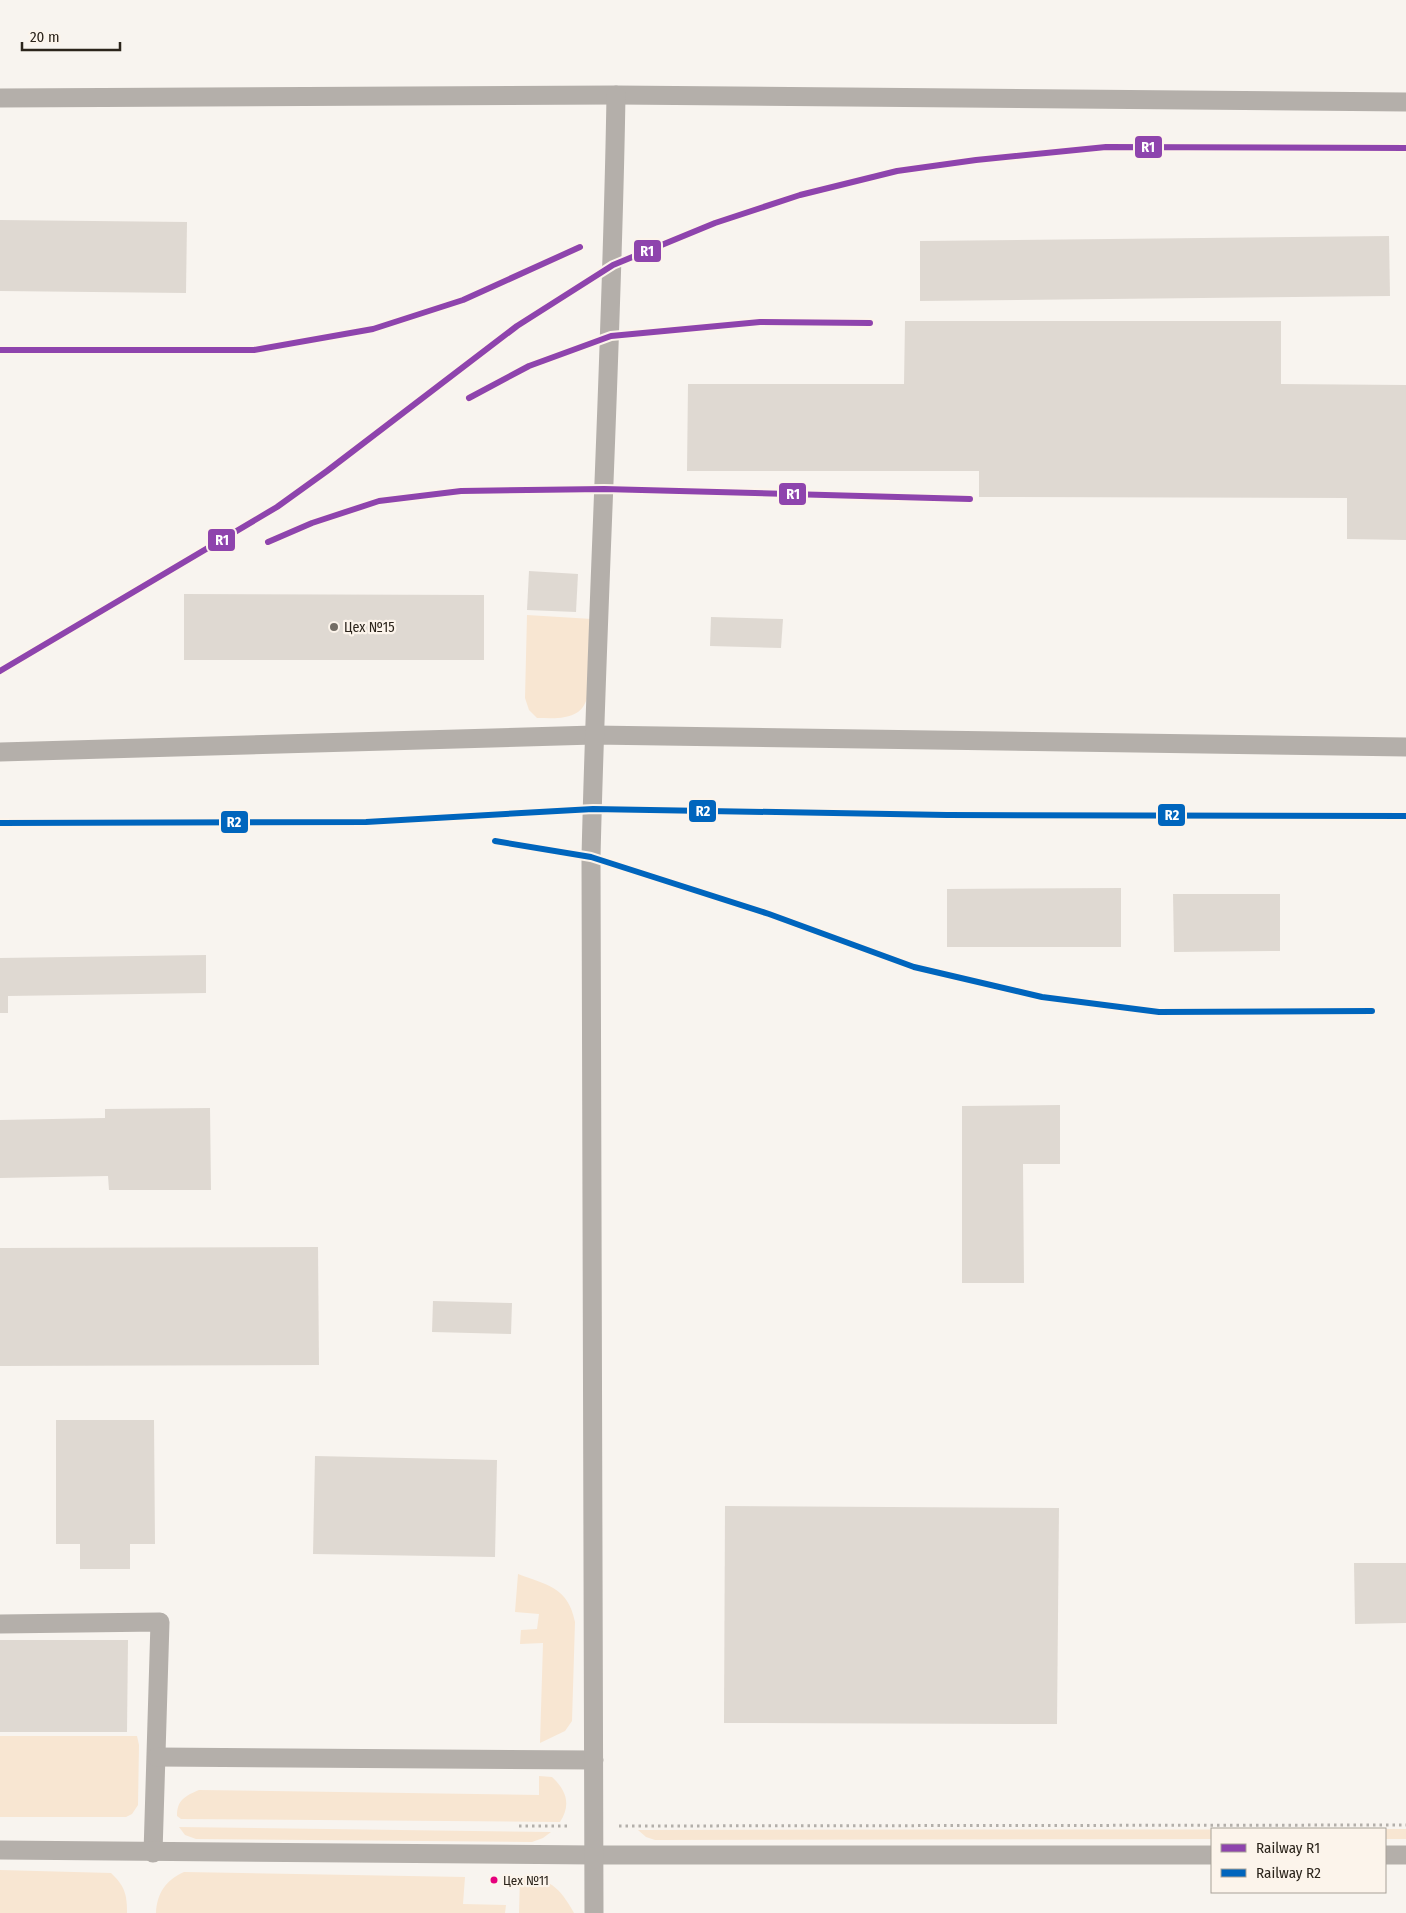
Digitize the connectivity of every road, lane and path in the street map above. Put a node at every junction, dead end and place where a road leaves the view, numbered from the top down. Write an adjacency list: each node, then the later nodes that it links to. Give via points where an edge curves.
1 (616, 95): 2 (lane); 3 (lane); 4 (lane, via 611,336)
2 (0, 98)
3 (1406, 102)
4 (594, 735): 5 (lane); 6 (lane); 9 (lane, via 591,857)
5 (1406, 747)
6 (0, 752)
7 (0, 1624): 8 (lane, via 160,1622)
8 (157, 1757): 9 (lane); 13 (lane)
9 (594, 1760): 11 (lane)
10 (1406, 1824): 11 (path)
11 (594, 1826): 14 (lane)
12 (0, 1850): 13 (lane)
13 (153, 1852): 14 (lane)
14 (594, 1855): 15 (lane); 18 (lane)
15 (1211, 1855)
16 (1386, 1855): 17 (lane)
17 (1406, 1855)
18 (594, 1913)

